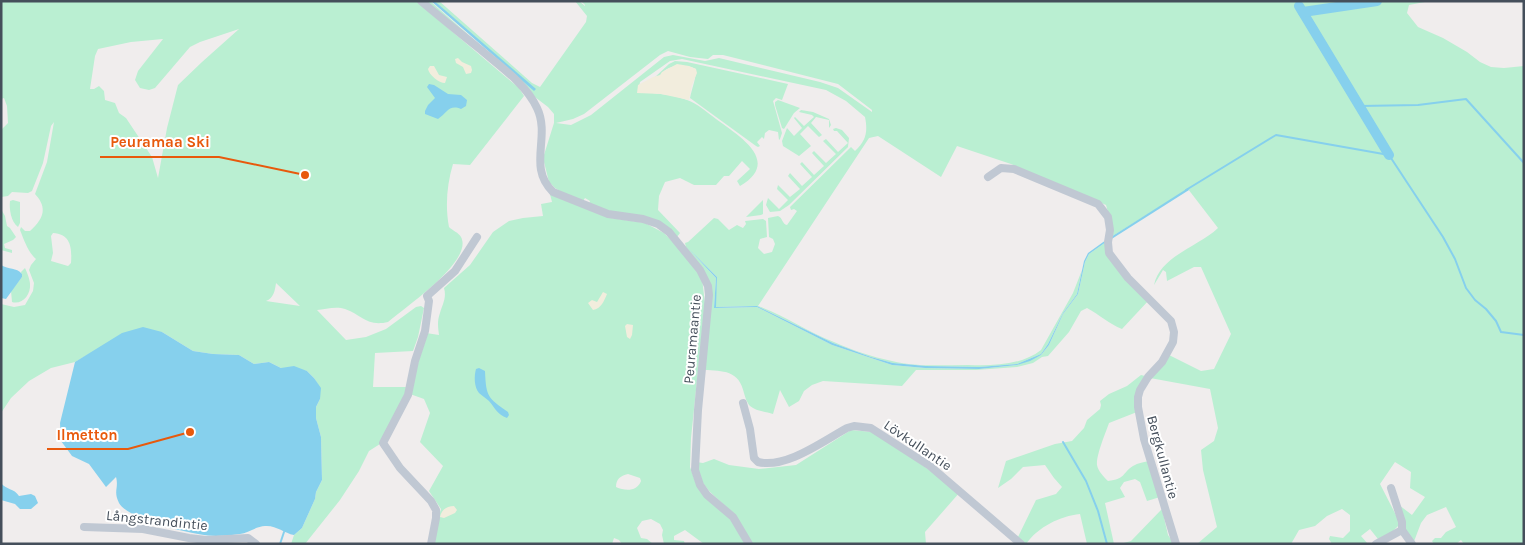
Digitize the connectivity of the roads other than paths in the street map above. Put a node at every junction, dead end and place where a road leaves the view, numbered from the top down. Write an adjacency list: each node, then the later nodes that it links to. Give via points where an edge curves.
1 (421, 1): 10 (street, Peuramaantie, via 512,77 531,97 542,123 541,174 553,192 608,214 658,224 669,232 700,270 709,295 695,470 707,494 732,517)
2 (988, 177): 12 (street, Bergkullantie, via 1001,168 1014,169 1098,204 1108,217 1109,253 1128,278 1171,321 1172,342 1162,362 1140,390 1138,407 1144,439)
3 (477, 237): 9 (street, via 455,270 427,296 425,331 408,395 383,443 436,510)
4 (743, 403): 11 (street, Lövkullantie, via 754,458 758,462 770,464 786,460 847,428 865,427 878,432 938,472)
5 (1391, 488): 7 (street)
6 (84, 527): 8 (street, Långstrandintie, via 143,529 206,540 248,538)
7 (1402, 530): 13 (street); 14 (street)
8 (256, 544)
9 (431, 544)
10 (749, 544)
11 (1021, 544)
12 (1176, 544)
13 (1376, 544)
14 (1412, 544)

